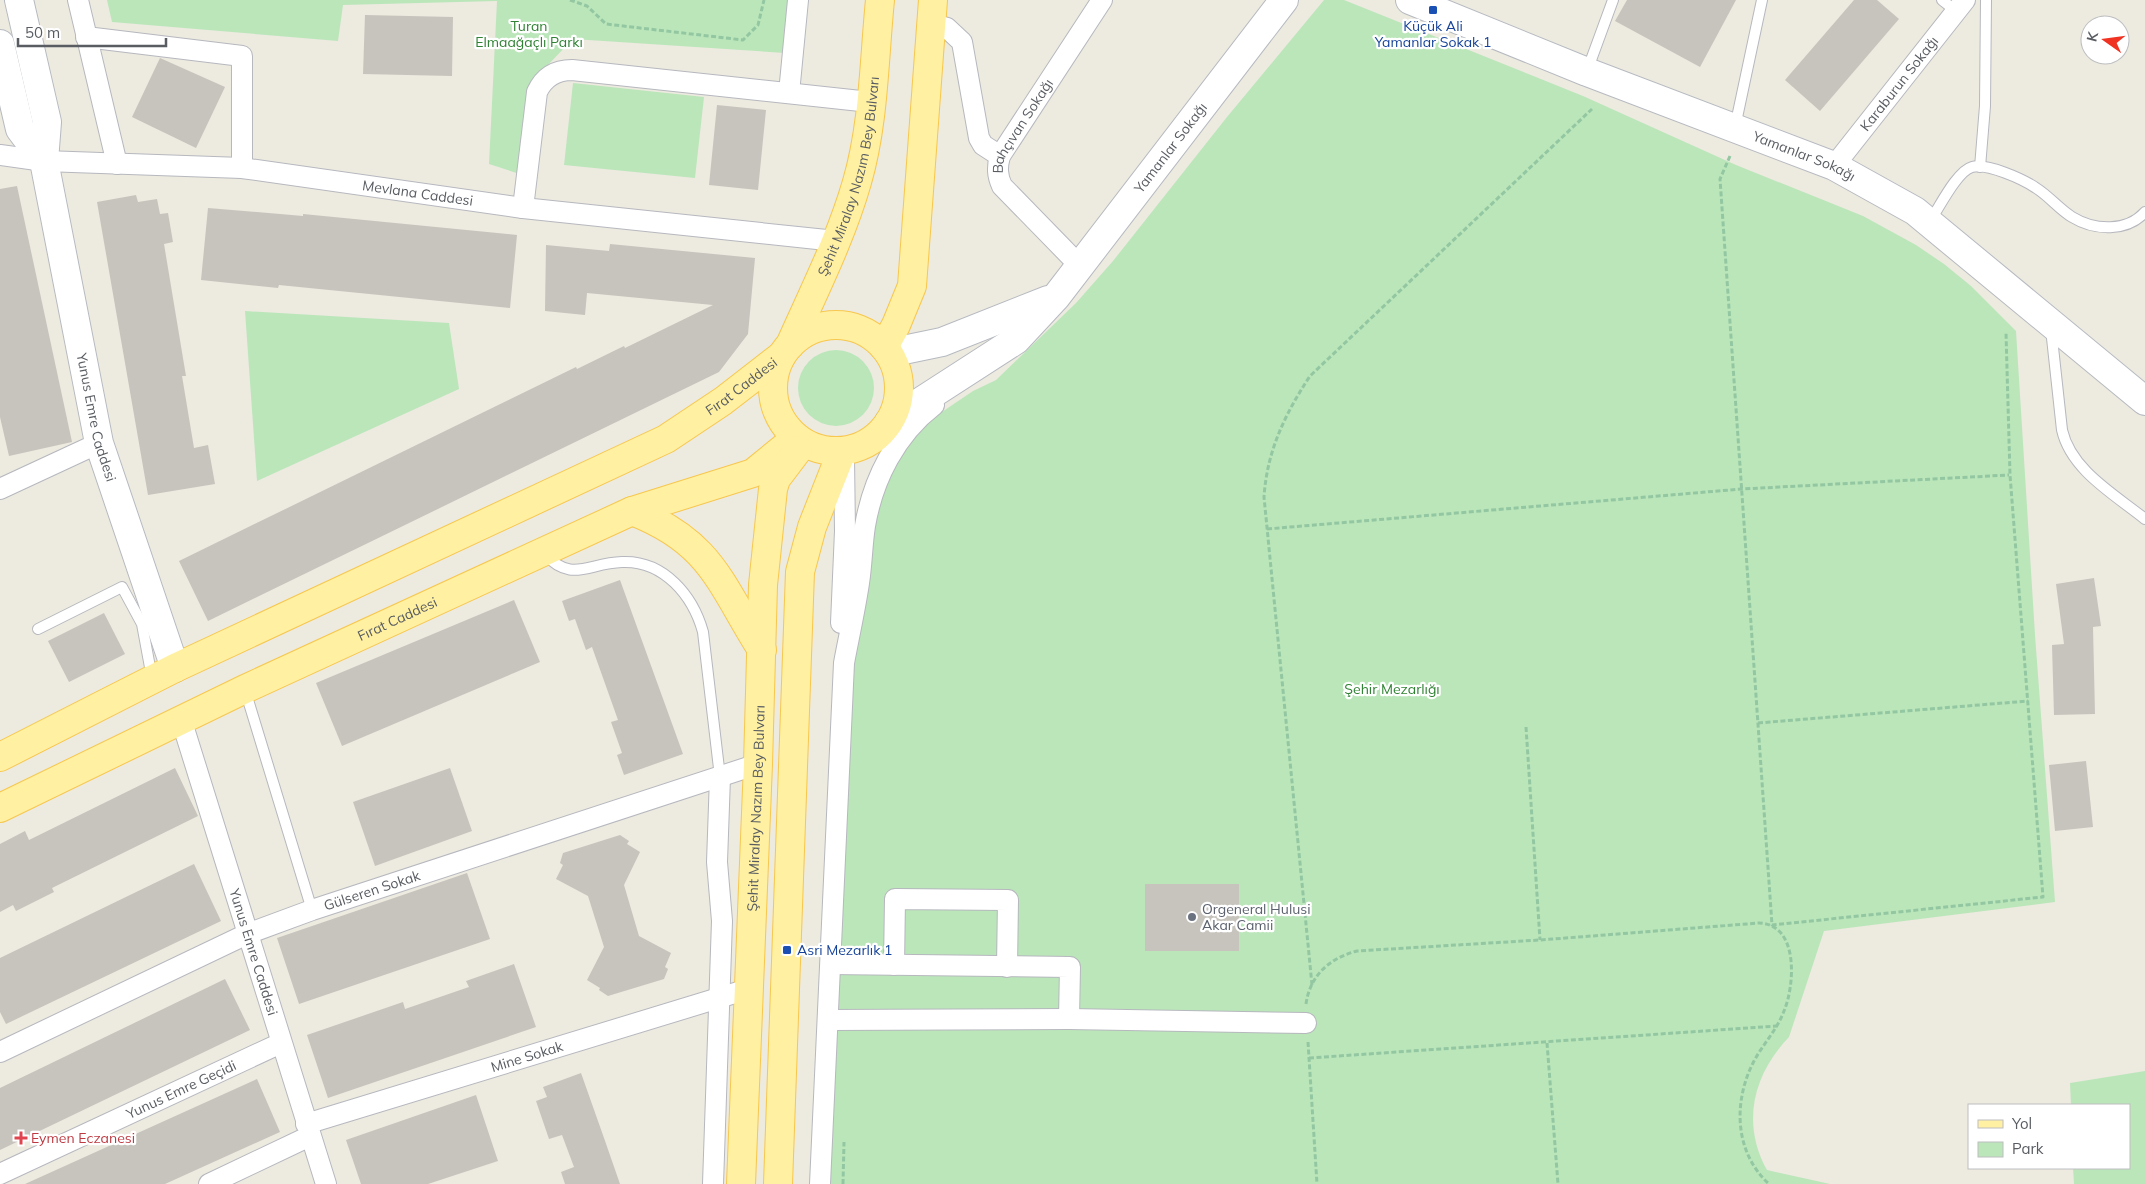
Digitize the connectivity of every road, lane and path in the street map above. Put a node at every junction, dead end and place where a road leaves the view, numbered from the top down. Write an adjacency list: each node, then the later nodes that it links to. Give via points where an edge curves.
1 (19, 0): 25 (street, Yunus Emre Caddesi, via 47,122)
2 (78, 0): 15 (street)
3 (570, 0): 4 (path, via 587,6 606,24 743,40 758,25)
4 (764, 0)
5 (798, 0): 18 (street)
6 (880, 0): 19 (main road, Şehit Miralay Nazım Bey Bulvarı)
7 (1102, 0): 23 (street, Bahçıvan Sokağı)
8 (1284, 0): 34 (street, Yamanlar Sokağı)
9 (1410, 0): 17 (street, Yamanlar Sokağı)
10 (1613, 0): 17 (lane)
11 (1762, 0): 21 (lane)
12 (1986, 0): 28 (lane, via 1985,106)
13 (1954, 4): 27 (street, Karaburun Sokağı)
14 (932, 12): 23 (street, via 962,42 980,138 983,145); 39 (main road, via 912,286)
15 (86, 37): 26 (street); 29 (street, via 242,56)
16 (0, 44): 25 (street, Yunus Emre Caddesi, via 20,129)
17 (1587, 72): 21 (street, Yamanlar Sokağı)
18 (789, 94): 19 (street); 30 (street, via 572,70 555,72 543,81 537,92)
19 (870, 102): 33 (main road, Şehit Miralay Nazım Bey Bulvarı, via 866,145 858,181)
20 (1592, 109): 51 (path, via 1310,376 1272,447 1265,477)
21 (1735, 128): 27 (street, Yamanlar Sokağı)
22 (0, 155): 25 (street, Mevlana Caddesi)
23 (1000, 156): 34 (street, Bahçıvan Sokağı, via 998,175 1002,186)
24 (1730, 156): 48 (path, via 1720,179)
25 (44, 161): 26 (street, Mevlana Caddesi); 44 (street, Yunus Emre Caddesi)
26 (117, 164): 29 (street, Mevlana Caddesi)
27 (1834, 166): 32 (street, Yamanlar Sokağı, via 1915,211)
28 (1980, 167): 31 (lane, via 1988,167 2035,187 2073,217 2092,224 2107,228 2123,226 2136,222); 32 (lane, via 1971,167 1960,176)
29 (242, 168): 30 (street, Mevlana Caddesi)
30 (523, 208): 33 (street, Mevlana Caddesi)
31 (2145, 212)
32 (1929, 223): 36 (street, Yamanlar Sokağı)
33 (836, 241): 38 (main road, Şehit Miralay Nazım Bey Bulvarı)
34 (1080, 266): 35 (street, Yamanlar Sokağı)
35 (1056, 296): 39 (street, via 942,342); 40 (street, Yamanlar Sokağı, via 1016,340)
36 (2050, 322): 41 (street, Yamanlar Sokağı); 50 (lane, via 2066,446 2078,464)
37 (2006, 333): 46 (path)
38 (785, 350): 39 (main road, via 810,330 834,324 865,332); 43 (main road, via 774,375 773,395 780,419); 56 (main road, Fırat Caddesi, via 723,401 666,439)
39 (886, 350): 42 (main road, via 895,366 899,388)
40 (952, 382): 42 (street, Yamanlar Sokağı); 55 (street, via 940,401 912,424 898,442 875,491 865,526 859,586)
41 (2145, 402)
42 (889, 422): 45 (main road, via 872,440)
43 (800, 440): 45 (main road, via 826,451); 49 (main road, Fırat Caddesi, via 753,473); 54 (main road, Şehit Miralay Nazım Bey Bulvarı, via 773,489)
44 (99, 443): 47 (street); 56 (street, Yunus Emre Caddesi)
45 (843, 451): 55 (street, via 841,651); 90 (main road, via 812,527 800,572)
46 (2010, 475): 48 (path); 58 (path)
47 (0, 489)
48 (1742, 489): 51 (path); 60 (path)
49 (632, 512): 52 (main road, Fırat Caddesi); 54 (main road, via 666,527 703,556 722,579)
50 (2145, 519)
51 (1267, 529): 73 (path)
52 (542, 553): 57 (main road, Fırat Caddesi); 64 (lane, via 559,567 574,571 620,562 643,564 664,574 688,598 703,632)
53 (38, 630): 56 (lane, via 122,587)
54 (762, 650): 63 (main road, Şehit Miralay Nazım Bey Bulvarı)
55 (844, 663): 70 (street)
56 (164, 674): 62 (main road, Fırat Caddesi)
57 (245, 689): 59 (main road, Fırat Caddesi); 66 (lane)
58 (2028, 701): 60 (path); 67 (path, via 2043,897)
59 (181, 719): 65 (main road, Fırat Caddesi); 68 (street, Yunus Emre Caddesi)
60 (1758, 723): 67 (path)
61 (1526, 727): 69 (path)
62 (0, 757)
63 (758, 764): 64 (street, Gülseren Sokak); 74 (main road, Şehit Miralay Nazım Bey Bulvarı)
64 (720, 777): 66 (street, Gülseren Sokak); 75 (street, via 717,862 722,921)
65 (0, 808)
66 (312, 910): 68 (street, Gülseren Sokak)
67 (1772, 925): 69 (path, via 1758,923); 79 (path, via 1783,934 1791,961 1790,993)
68 (247, 934): 80 (street, Yunus Emre Caddesi); 82 (street, Gülseren Sokak)
69 (1540, 940): 73 (path, via 1357,951 1328,964)
70 (831, 964): 71 (street); 76 (street)
71 (894, 965): 72 (street); 72 (street, via 895,899 1008,900)
72 (1007, 966): 77 (street, via 1070,967)
73 (1312, 984): 78 (path, via 1306,1003)
74 (748, 989): 75 (street, Mine Sokak); 89 (main road, Şehit Miralay Nazım Bey Bulvarı)
75 (720, 998): 84 (street, Mine Sokak); 88 (street)
76 (828, 1020): 77 (street); 91 (street)
77 (1069, 1020): 78 (street)
78 (1306, 1023): 83 (path)
79 (1778, 1026): 81 (path); 94 (path, via 1750,1070 1739,1118 1745,1147 1758,1172)
80 (281, 1043): 84 (street, Yunus Emre Caddesi); 85 (street, Yunus Emre Geçidi)
81 (1547, 1043): 83 (path); 93 (path)
82 (0, 1052)
83 (1309, 1058): 92 (path)
84 (308, 1130): 86 (street, Mine Sokak); 87 (street, Yunus Emre Caddesi)
85 (0, 1174)
86 (209, 1184)
87 (326, 1184)
88 (713, 1184)
89 (741, 1184)
90 (778, 1184)
91 (820, 1184)
92 (1317, 1184)
93 (1558, 1184)
94 (1769, 1184)

